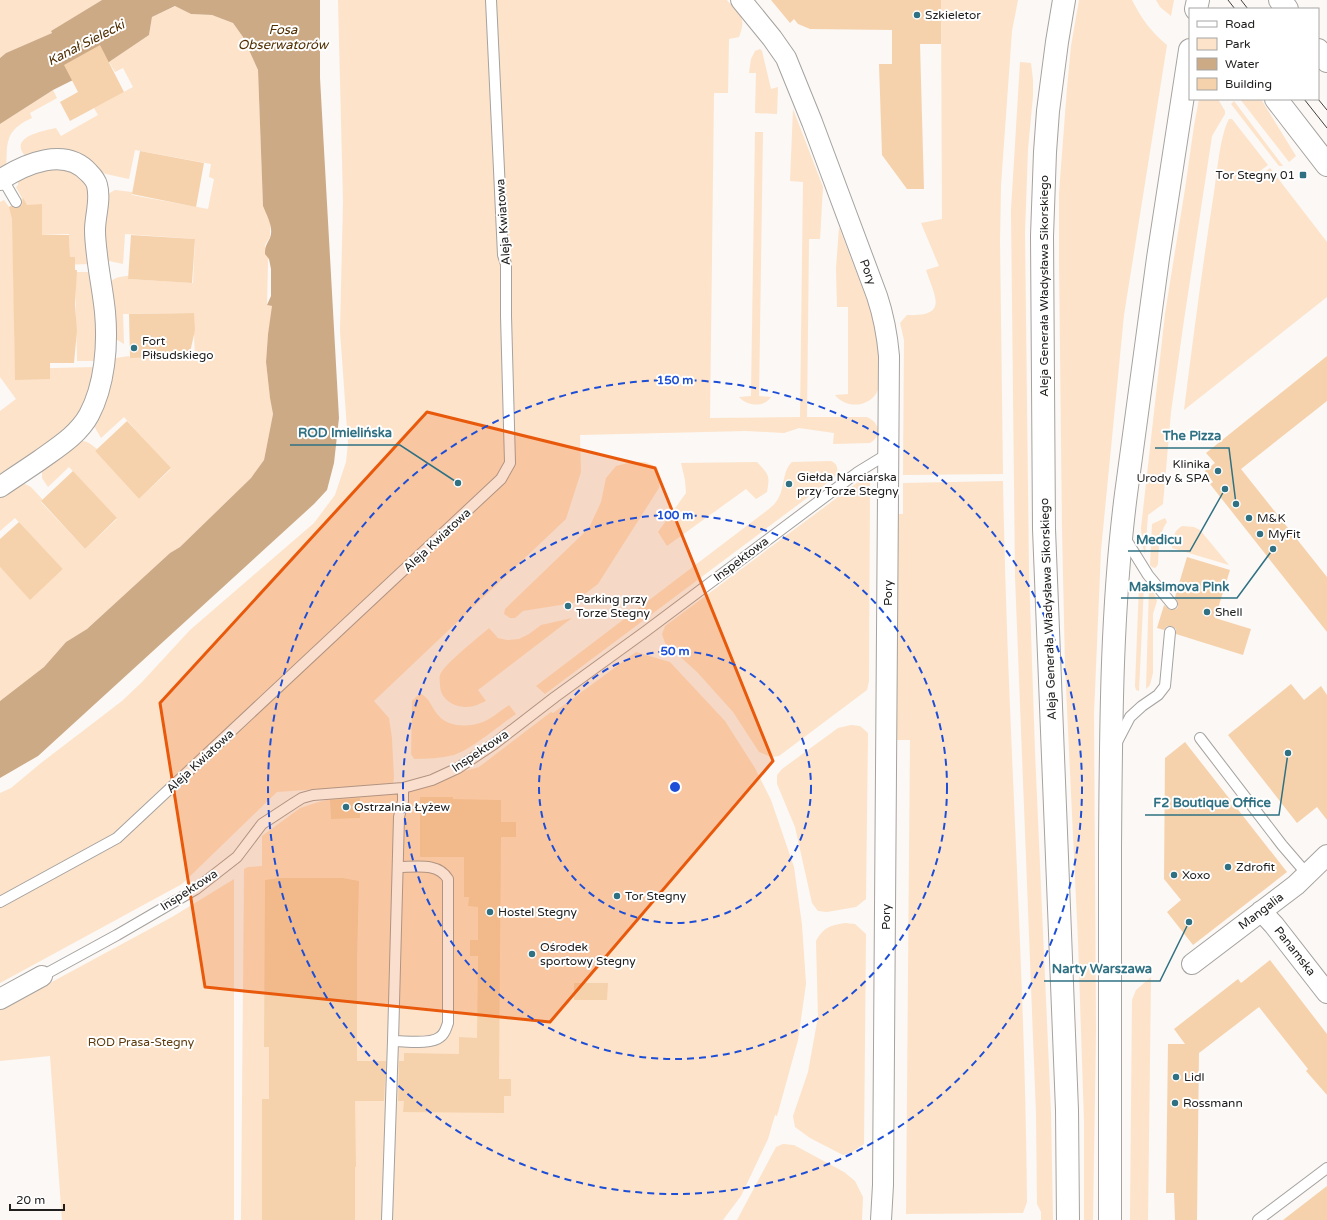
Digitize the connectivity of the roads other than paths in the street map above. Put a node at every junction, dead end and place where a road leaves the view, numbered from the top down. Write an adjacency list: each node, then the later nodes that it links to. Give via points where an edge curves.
1 (491, 0): 25 (lane, Aleja Kwiatowa, via 503,254 506,264 510,463 501,479 117,838)
2 (741, 0): 14 (street, Pory, via 786,58 883,314 889,356)
3 (1064, 0): 35 (main road, Aleja Generała Władysława Sikorskiego, via 1054,63 1044,158 1042,236 1044,529 1067,1110)
4 (1198, 0): 5 (main road)
5 (1205, 8)
6 (1319, 51): 8 (main road)
7 (1189, 61): 9 (main road)
8 (1327, 61)
9 (1186, 95): 16 (main road, via 1158,258)
10 (1277, 100): 11 (main road)
11 (1327, 165)
12 (1, 179): 13 (lane); 15 (street, via 40,161 61,159 78,164 97,184 99,197 95,231 105,310 106,343 102,376 94,404 77,431 64,443)
13 (16, 202)
14 (889, 453): 21 (lane, Inspektowa, via 858,472 494,744 458,768 432,780); 34 (street, Pory, via 884,1185)
15 (0, 487)
16 (1121, 531): 17 (lane, via 1148,575); 20 (main road, via 1112,651)
17 (1172, 604)
18 (1170, 632): 20 (lane, via 1165,686 1158,695 1130,717)
19 (1200, 738): 24 (lane)
20 (1111, 755): 36 (main road)
21 (403, 788): 23 (lane, via 403,802 398,817); 28 (lane, Inspektowa, via 302,798 262,824 237,857 196,889)
22 (1327, 855): 24 (street, Mangalia)
23 (398, 867): 31 (lane); 31 (lane, via 434,867 441,870 448,879 448,1023 444,1033 434,1041)
24 (1307, 874): 26 (street, Mangalia)
25 (0, 902)
26 (1261, 910): 27 (street, Mangalia); 29 (street, Panamska)
27 (1192, 964)
28 (42, 976): 30 (street, Inspektowa)
29 (1327, 993)
30 (0, 999)
31 (393, 1041): 33 (lane)
32 (1327, 1168): 37 (lane)
33 (387, 1220)
34 (881, 1220)
35 (1068, 1220)
36 (1110, 1220)
37 (1258, 1220)

